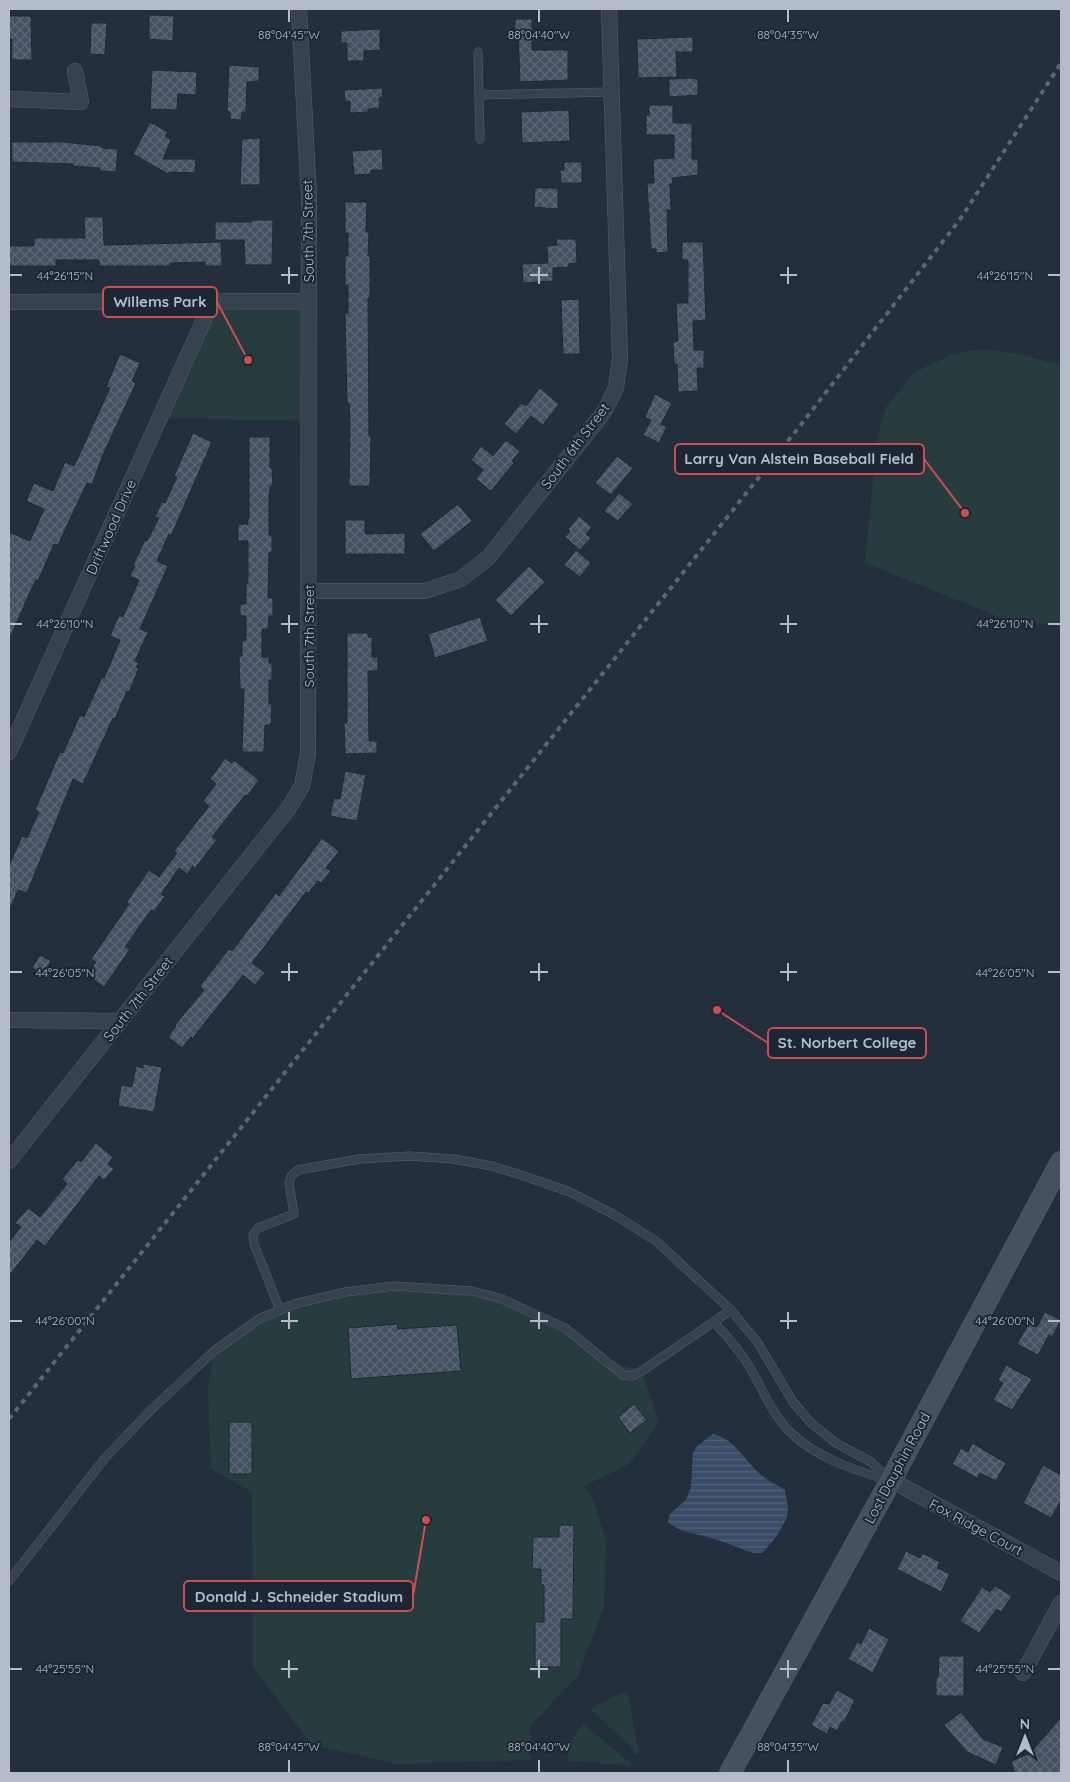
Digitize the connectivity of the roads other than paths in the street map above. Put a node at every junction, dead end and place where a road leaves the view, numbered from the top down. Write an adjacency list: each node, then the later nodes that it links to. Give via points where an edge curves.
1 (299, 9): 9 (street, South 7th Street, via 309,197)
2 (610, 9): 5 (street, South 6th Street)
3 (478, 52): 6 (lane)
4 (75, 70): 7 (street, via 81,102)
5 (612, 92): 6 (lane); 12 (street, South 6th Street, via 620,358 616,388 604,412 488,558 461,579 425,591)
6 (479, 95): 8 (lane)
7 (9, 99)
8 (480, 139)
9 (309, 301): 11 (street); 12 (street, South 7th Street)
10 (9, 302): 11 (street)
11 (212, 302): 13 (street, Driftwood Drive)
12 (309, 592): 15 (street, South 7th Street, via 308,754 302,786 288,809)
13 (9, 752)
14 (9, 1020): 15 (street)
15 (120, 1021): 16 (street, South 7th Street)
16 (9, 1161)
17 (1061, 1162): 21 (main road, Lost Dauphin Road)
18 (280, 1310): 19 (lane, via 252,1235 258,1228 294,1214 289,1183 291,1176 298,1170 359,1159 410,1156 492,1166 570,1192 656,1241); 20 (lane, via 345,1292 394,1286 472,1291 525,1308 565,1328 623,1374 632,1376); 23 (lane, via 259,1319 214,1352 150,1411 105,1458)
19 (731, 1310): 20 (lane); 21 (lane, via 758,1343 794,1402 811,1423 836,1443 872,1462)
20 (714, 1322): 21 (lane, via 743,1357 778,1417 790,1431 834,1462)
21 (890, 1480): 22 (street, Fox Ridge Court); 26 (main road, Lost Dauphin Road)
22 (1061, 1573)
23 (9, 1581)
24 (1061, 1603): 25 (street)
25 (1023, 1674)
26 (730, 1773)

